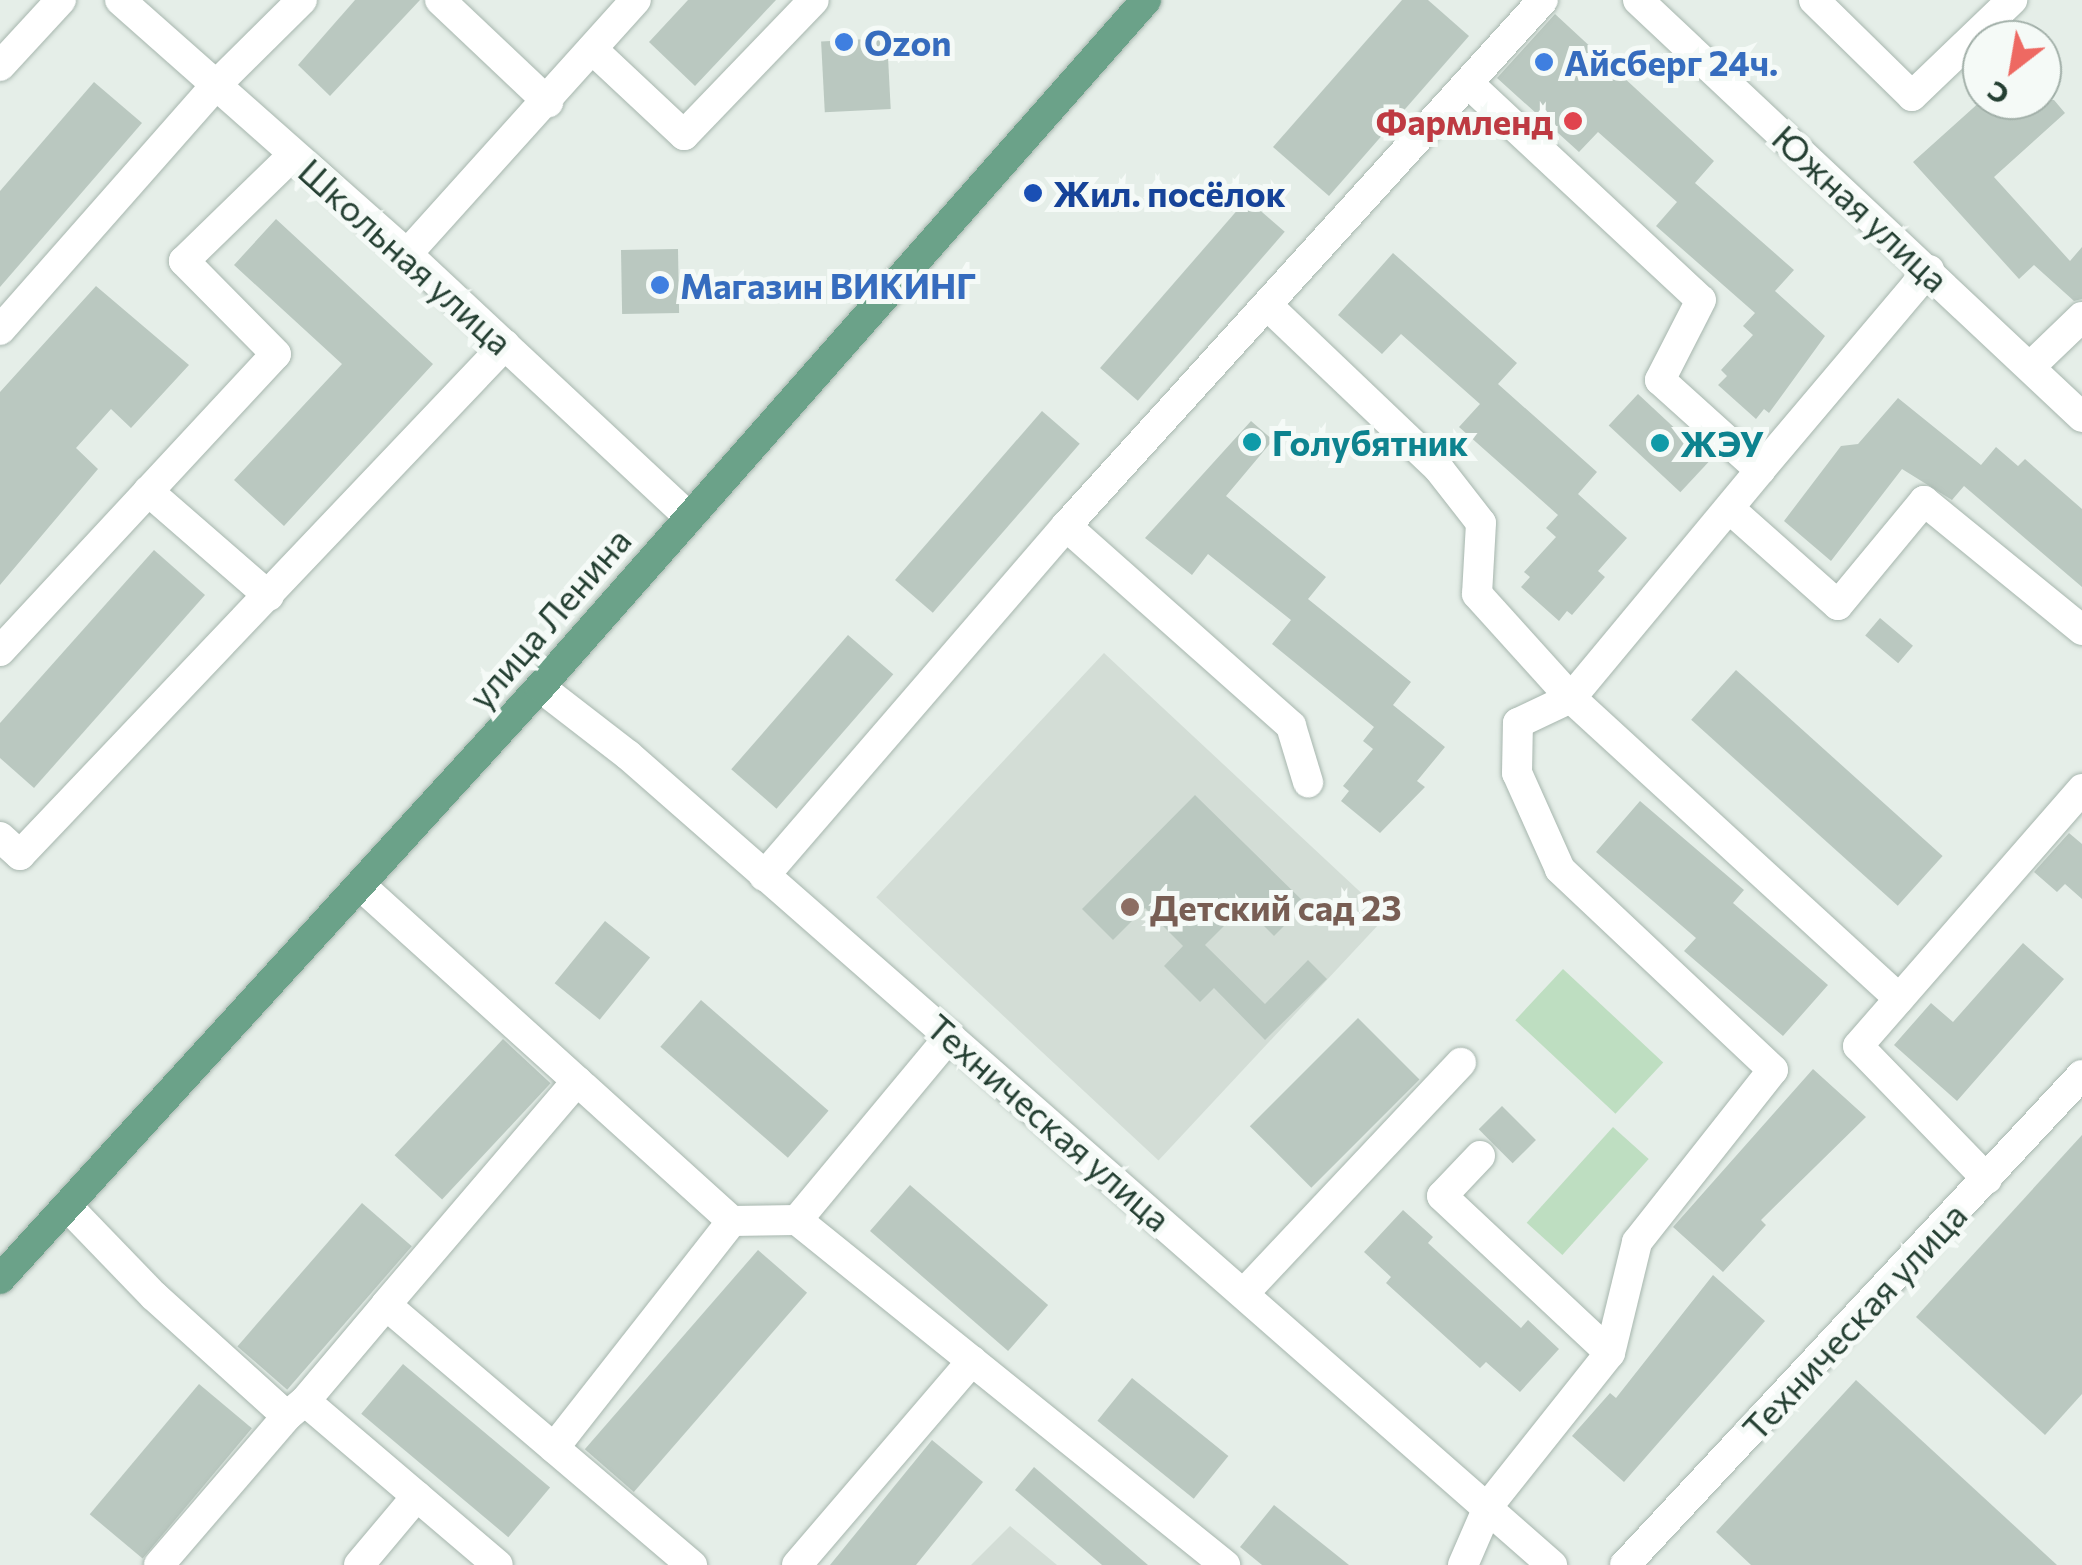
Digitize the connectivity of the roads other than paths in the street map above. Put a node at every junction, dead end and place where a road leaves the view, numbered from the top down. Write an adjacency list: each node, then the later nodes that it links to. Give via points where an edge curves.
1 (62, 0): 13 (street)
2 (120, 0): 15 (street, Школьная улица)
3 (302, 0): 15 (street)
4 (440, 0): 16 (street)
5 (636, 0): 12 (street)
6 (814, 0): 12 (street, via 684,135)
7 (1146, 0): 29 (main road, улица Ленина)
8 (1543, 0): 14 (street)
9 (1638, 0): 19 (street, Южная улица)
10 (1814, 0): 11 (street, via 1912,96)
11 (2012, 0)
12 (592, 49): 16 (street)
13 (0, 66)
14 (1468, 84): 20 (street); 26 (street, via 1700,300 1660,380)
15 (216, 85): 17 (street, Школьная улица); 22 (street)
16 (548, 102): 18 (street)
17 (293, 154): 18 (street, Школьная улица); 27 (street, via 184,262 276,354)
18 (407, 254): 23 (street, Школьная улица)
19 (1930, 270): 24 (street, Южная улица); 26 (street)
20 (1268, 306): 30 (street); 35 (street, via 1450,482 1480,523 1477,594)
21 (2082, 317): 24 (street)
22 (0, 330)
23 (504, 345): 29 (street, Школьная улица); 31 (street)
24 (2030, 367): 25 (street, Южная улица)
25 (2082, 417)
26 (1760, 470): 28 (street)
27 (148, 492): 31 (street); 33 (street)
28 (1731, 510): 32 (street, via 1838,605 1924,502); 35 (street)
29 (688, 516): 34 (main road, улица Ленина)
30 (1066, 526): 36 (street, via 1292,726); 39 (street)
31 (268, 596): 38 (street, via 20,855)
32 (2082, 630)
33 (0, 651)
34 (540, 688): 39 (street, Техническая улица); 40 (main road, улица Ленина)
35 (1571, 698): 41 (street); 54 (street, via 1518,723 1517,773 1560,869 1773,1070 1638,1242)
36 (1308, 782)
37 (2082, 789): 41 (street)
38 (0, 836)
39 (764, 876): 42 (street, Техническая улица)
40 (360, 885): 45 (street); 48 (main road, улица Ленина)
41 (1899, 999): 47 (street, via 1858,1046)
42 (950, 1036): 49 (street); 52 (street, Техническая улица)
43 (1462, 1064): 52 (street)
44 (2082, 1075): 47 (street, Техническая улица)
45 (577, 1081): 50 (street); 53 (street)
46 (1480, 1156): 54 (street, via 1442,1196)
47 (1988, 1179): 68 (street, Техническая улица)
48 (66, 1206): 51 (main road, улица Ленина); 56 (street)
49 (796, 1220): 50 (street); 55 (street)
50 (732, 1221): 57 (street)
51 (0, 1279)
52 (1245, 1292): 59 (street, Техническая улица)
53 (386, 1305): 56 (street); 57 (street)
54 (1610, 1354): 59 (street)
55 (972, 1361): 64 (street); 65 (street)
56 (296, 1408): 58 (street); 60 (street)
57 (554, 1448): 63 (street)
58 (417, 1496): 61 (street); 62 (street)
59 (1489, 1505): 66 (street); 67 (street, Техническая улица)
60 (160, 1565)
61 (358, 1565)
62 (498, 1565)
63 (692, 1565)
64 (797, 1565)
65 (1225, 1565)
66 (1463, 1565)
67 (1552, 1565)
68 (1624, 1565)

